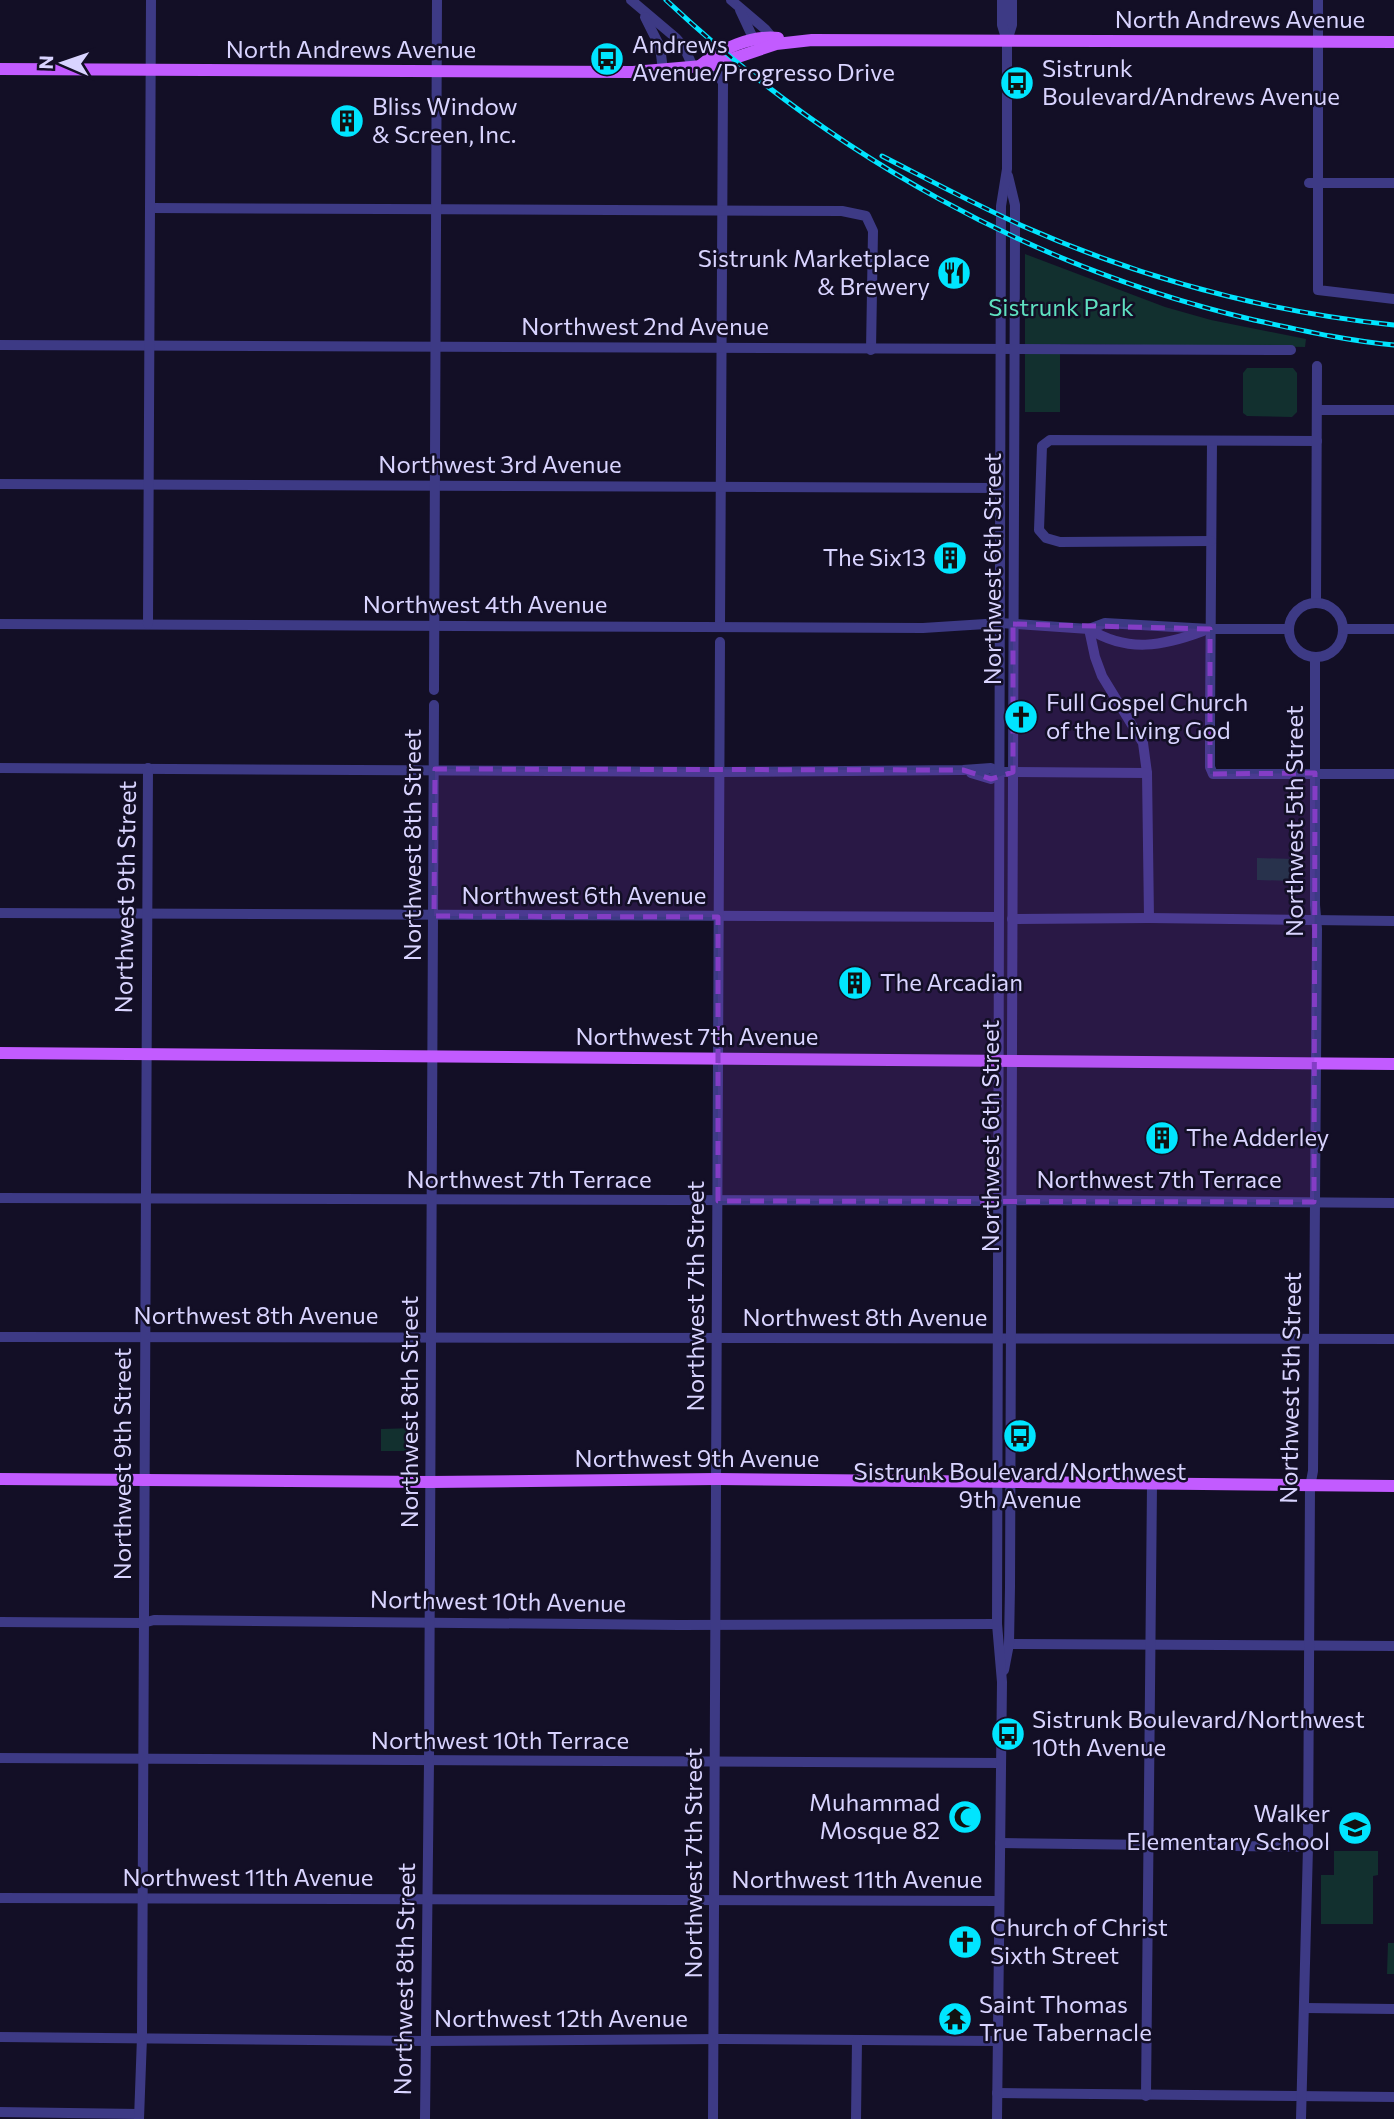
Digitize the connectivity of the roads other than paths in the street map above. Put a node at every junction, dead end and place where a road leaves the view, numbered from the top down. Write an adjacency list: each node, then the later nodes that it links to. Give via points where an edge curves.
1 (151, 0): 16 (street)
2 (438, 0): 17 (street)
3 (631, 0): 8 (street)
4 (1002, 0): 11 (street)
5 (1012, 0): 11 (street)
6 (1318, 0): 12 (street)
7 (734, 2): 9 (street); 10 (street)
8 (640, 9): 14 (street); 18 (street, via 660,47)
9 (754, 40): 10 (main road, North Andrews Avenue); 14 (main road, North Andrews Avenue, via 714,54)
10 (774, 41): 11 (main road, North Andrews Avenue); 14 (main road, North Andrews Avenue)
11 (1007, 41): 12 (main road, North Andrews Avenue); 19 (street, Northwest 6th Street)
12 (1318, 42): 13 (main road, North Andrews Avenue); 20 (street)
13 (1394, 42)
14 (703, 66): 18 (main road, North Andrews Avenue); 24 (street, via 723,83)
15 (0, 69): 16 (main road, North Andrews Avenue)
16 (150, 70): 17 (main road, North Andrews Avenue); 22 (street)
17 (437, 71): 18 (main road, North Andrews Avenue); 23 (street)
18 (663, 71)
19 (1007, 169): 31 (street, Northwest 6th Street, via 1001,198); 32 (street, Northwest 6th Street, via 1015,205)
20 (1314, 183): 21 (street); 25 (street, via 1318,290)
21 (1394, 183)
22 (151, 208): 23 (street); 27 (street)
23 (437, 208): 24 (street); 28 (street)
24 (722, 210): 29 (street); 30 (street, via 842,211 866,216 873,231)
25 (1394, 299)
26 (0, 345): 27 (street, Northwest 2nd Avenue)
27 (149, 345): 28 (street, Northwest 2nd Avenue); 40 (street)
28 (436, 347): 29 (street, Northwest 2nd Avenue); 42 (street)
29 (722, 349): 30 (street, Northwest 2nd Avenue); 41 (street)
30 (871, 350): 31 (street, Northwest 2nd Avenue)
31 (1001, 350): 32 (street, Northwest 2nd Avenue); 43 (street, Northwest 6th Street)
32 (1015, 350): 33 (street, Northwest 2nd Avenue); 49 (street, Northwest 6th Street)
33 (1291, 350)
34 (1317, 366): 35 (street)
35 (1317, 410): 36 (street); 38 (street)
36 (1394, 410)
37 (1212, 441): 38 (street); 44 (street); 44 (street, Northwest 6th Street, via 1050,440 1042,446 1040,458 1040,530 1046,538 1059,542)
38 (1317, 441): 45 (street)
39 (0, 484): 40 (street, Northwest 3rd Avenue)
40 (149, 485): 42 (street, Northwest 3rd Avenue); 48 (street)
41 (721, 486): 42 (street, Northwest 3rd Avenue); 43 (street, Northwest 3rd Avenue); 52 (street)
42 (436, 487): 50 (street)
43 (1000, 488): 46 (street, Northwest 6th Street)
44 (1211, 541): 54 (street)
45 (1316, 603): 55 (street, via 1300,608); 56 (street, via 1337,613)
46 (1001, 623): 49 (street, Northwest 4th Avenue); 51 (street, Northwest 4th Avenue); 58 (street, Northwest 6th Street)
47 (0, 624): 48 (street, Northwest 4th Avenue)
48 (148, 624): 50 (street, Northwest 4th Avenue)
49 (1013, 624): 53 (street, Northwest 4th Avenue); 68 (street, Northwest 6th Street)
50 (434, 626): 52 (street, Northwest 4th Avenue); 61 (street)
51 (970, 626): 52 (street, Northwest 4th Avenue); 58 (street, Northwest 4th Avenue)
52 (720, 628)
53 (1089, 629): 54 (street, Northwest 4th Avenue, via 1105,623); 54 (street, Northwest 4th Avenue, via 1103,638 1138,646 1172,643); 69 (street, via 1102,676 1143,743)
54 (1210, 629): 55 (street, Northwest 4th Avenue); 70 (street, via 1213,774)
55 (1289, 629): 60 (street, via 1294,645)
56 (1343, 629): 57 (street); 60 (street, via 1335,649)
57 (1394, 629)
58 (1001, 638): 67 (street, Northwest 6th Street)
59 (720, 642): 66 (street, Northwest 7th Street)
60 (1315, 657): 70 (street, Northwest 5th Street)
61 (435, 690)
62 (435, 705): 65 (street, Northwest 8th Street)
63 (0, 768): 64 (street)
64 (148, 768): 65 (street); 73 (street, Northwest 9th Street)
65 (435, 769): 66 (street); 74 (street, Northwest 8th Street)
66 (719, 772): 67 (street, via 991,768); 75 (street, Northwest 7th Street)
67 (1000, 772): 68 (street); 76 (street, Northwest 6th Street)
68 (1013, 772): 69 (street); 78 (street, Northwest 6th Street)
69 (1147, 773): 77 (street)
70 (1315, 773): 71 (street); 79 (street, Northwest 5th Street)
71 (1394, 774)
72 (0, 913): 73 (street, Northwest 6th Avenue)
73 (147, 914): 74 (street, Northwest 6th Avenue); 82 (street, Northwest 9th Street)
74 (434, 916): 75 (street, Northwest 6th Avenue); 83 (street, Northwest 8th Street)
75 (718, 917): 76 (street, Northwest 6th Avenue); 84 (street, Northwest 7th Street)
76 (999, 917): 85 (street, Northwest 6th Street)
77 (1149, 918): 78 (street); 79 (street)
78 (1012, 919): 86 (street, Northwest 6th Street)
79 (1317, 920): 80 (street); 87 (street, Northwest 5th Street)
80 (1394, 920)
81 (0, 1053): 82 (main road, Northwest 7th Avenue)
82 (145, 1054): 83 (main road, Northwest 7th Avenue); 90 (street, Northwest 9th Street)
83 (434, 1056): 84 (main road, Northwest 7th Avenue); 92 (street, Northwest 8th Street)
84 (718, 1058): 85 (main road, Northwest 7th Avenue); 93 (street, Northwest 7th Street)
85 (998, 1060): 86 (main road, Northwest 7th Avenue); 94 (street, Northwest 6th Street)
86 (1012, 1060): 87 (main road, Northwest 7th Avenue); 91 (street, Northwest 6th Street)
87 (1316, 1063): 88 (main road, Northwest 7th Avenue); 95 (street, Northwest 5th Street)
88 (1394, 1063)
89 (0, 1198): 90 (street, Northwest 7th Terrace)
90 (146, 1198): 92 (street, Northwest 7th Terrace); 98 (street, Northwest 9th Street)
91 (1011, 1199): 94 (street, Northwest 7th Terrace); 95 (street, Northwest 7th Terrace); 104 (street, Northwest 6th Street)
92 (433, 1201): 93 (street, Northwest 7th Terrace); 99 (street, Northwest 8th Street)
93 (718, 1201): 94 (street, Northwest 7th Terrace); 101 (street, Northwest 7th Street)
94 (997, 1201): 103 (street, Northwest 6th Street)
95 (1314, 1202): 96 (street, Northwest 7th Terrace); 100 (street, Northwest 5th Street)
96 (1394, 1203)
97 (0, 1337): 98 (street, Northwest 8th Avenue)
98 (145, 1337): 99 (street, Northwest 8th Avenue); 106 (street, Northwest 9th Street)
99 (431, 1338): 101 (street, Northwest 8th Avenue); 109 (street, Northwest 8th Street)
100 (1313, 1338): 102 (street, Northwest 8th Avenue); 104 (street, Northwest 8th Avenue); 112 (street, Northwest 5th Street)
101 (716, 1339): 103 (street, Northwest 8th Avenue); 107 (street, Northwest 7th Street)
102 (1394, 1339)
103 (997, 1340): 104 (street, Northwest 8th Avenue); 108 (street, Northwest 6th Street)
104 (1011, 1340): 108 (street, Northwest 6th Street)
105 (0, 1479): 106 (main road, Northwest 9th Avenue)
106 (144, 1479): 109 (main road, Northwest 9th Avenue); 115 (street, Northwest 9th Street)
107 (717, 1479): 108 (main road, Northwest 9th Avenue); 109 (main road, Northwest 9th Avenue); 116 (street, Northwest 7th Street)
108 (1004, 1481): 110 (main road, Northwest 9th Avenue); 117 (street, Northwest 6th Street); 118 (street, Northwest 6th Street)
109 (430, 1482): 114 (street, Northwest 8th Street)
110 (1152, 1485): 112 (main road, Northwest 9th Avenue); 119 (street)
111 (1394, 1486): 112 (main road, Northwest 9th Avenue)
112 (1310, 1487): 120 (street, Northwest 5th Street)
113 (0, 1622): 115 (street, Northwest 10th Avenue)
114 (429, 1622): 115 (street, Northwest 10th Avenue); 116 (street, Northwest 10th Avenue); 125 (street, Northwest 8th Street)
115 (143, 1623): 124 (street, Northwest 9th Street)
116 (716, 1624): 117 (street, Northwest 10th Avenue); 126 (street, Northwest 7th Street)
117 (997, 1624): 122 (street, Northwest 6th Street)
118 (1009, 1644): 119 (street); 122 (street, Northwest 6th Street)
119 (1151, 1644): 120 (street); 129 (street)
120 (1308, 1645): 121 (street); 130 (street, Northwest 5th Street)
121 (1394, 1646)
122 (1002, 1682): 127 (street, Northwest 6th Street)
123 (0, 1758): 124 (street, Northwest 10th Terrace)
124 (142, 1760): 125 (street, Northwest 10th Terrace); 131 (street, Northwest 9th Street)
125 (429, 1762): 126 (street, Northwest 10th Terrace); 133 (street, Northwest 8th Street)
126 (715, 1762): 127 (street, Northwest 10th Terrace); 134 (street, Northwest 7th Street)
127 (1001, 1763): 128 (street, Northwest 6th Street)
128 (1000, 1843): 129 (street, Northwest 11th Avenue); 135 (street, Northwest 6th Street)
129 (1149, 1845): 130 (street, Northwest 11th Avenue); 145 (street)
130 (1308, 1847): 136 (street, Northwest 5th Street)
131 (143, 1897): 132 (street, Northwest 11th Avenue); 133 (street, Northwest 11th Avenue); 139 (street, Northwest 9th Street)
132 (0, 1898)
133 (428, 1900): 134 (street, Northwest 11th Avenue); 142 (street, Northwest 8th Street)
134 (715, 1900): 135 (street, Northwest 11th Avenue); 140 (street, Northwest 7th Street)
135 (999, 1901): 143 (street, Northwest 6th Street)
136 (1305, 2008): 137 (street); 146 (street, Northwest 5th Street)
137 (1394, 2009)
138 (0, 2037): 139 (street, Northwest 12th Avenue)
139 (142, 2037): 142 (street, Northwest 12th Avenue); 149 (street, Northwest 9th Street)
140 (714, 2039): 141 (street, Northwest 12th Avenue); 142 (street, Northwest 12th Avenue); 151 (street, Northwest 7th Street)
141 (857, 2040): 143 (street, Northwest 12th Avenue); 152 (street)
142 (425, 2041): 150 (street, Northwest 8th Street)
143 (997, 2041): 144 (street, Northwest 6th Street)
144 (997, 2094): 145 (street); 153 (street, Northwest 6th Street)
145 (1146, 2096): 146 (street)
146 (1303, 2096): 147 (street); 154 (street, Northwest 5th Street)
147 (1394, 2097)
148 (0, 2112): 149 (street)
149 (139, 2116)
150 (425, 2119)
151 (713, 2119)
152 (856, 2119)
153 (997, 2119)
154 (1301, 2119)

